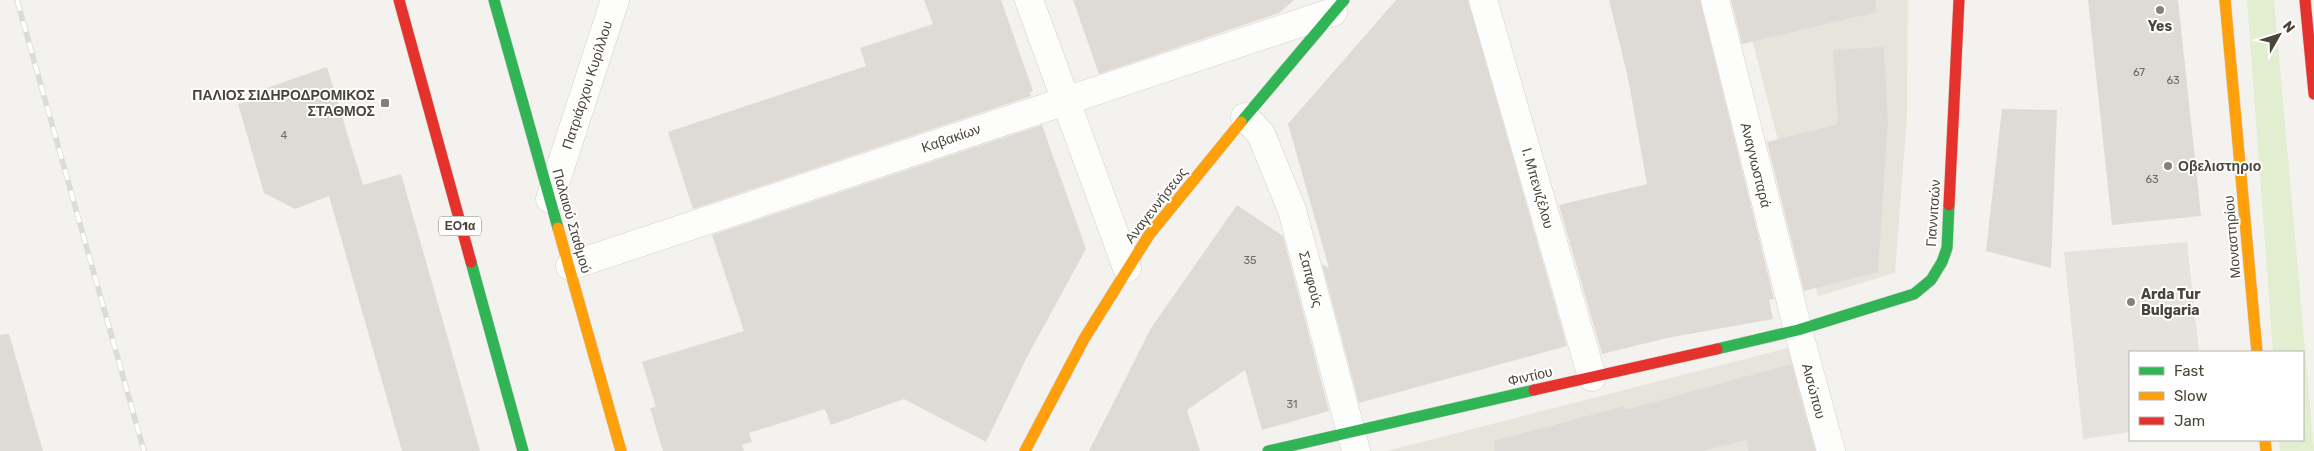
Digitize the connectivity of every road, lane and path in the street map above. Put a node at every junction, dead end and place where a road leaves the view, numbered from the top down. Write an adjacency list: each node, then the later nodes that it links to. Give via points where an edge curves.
1 (399, 0): 21 (main road, ΕΟ1α)
2 (494, 0): 14 (main road, Παλαιού Σταθμού)
3 (615, 0): 14 (street, Πατριάρχου Κυρίλλου)
4 (1029, 0): 12 (street)
5 (1484, 0): 19 (street, Ι. Μπενιζέλου)
6 (1714, 0): 17 (street, Αναγνωσταρά)
7 (1959, 0): 17 (main road, Γιαννιτσών, via 1946,248 1937,274 1914,294)
8 (2225, 0): 18 (main road, Μοναστηρίου)
9 (2305, 0): 11 (main road)
10 (1338, 6): 12 (street, Καβακίων); 13 (main road, Αναγεννήσεως)
11 (2314, 94)
12 (1066, 100): 15 (street, Καβακίων); 16 (street)
13 (1244, 117): 16 (main road, Αναγεννήσεως, via 1166,213); 20 (street, Σαπφούς, via 1261,134 1292,210)
14 (550, 199): 15 (main road, Παλαιού Σταθμού)
15 (570, 266): 22 (main road, Παλαιού Σταθμού)
16 (1127, 268): 23 (main road, Αναγεννήσεως, via 1084,339)
17 (1798, 330): 19 (main road, Φιντίου); 25 (street, Αισώπου)
18 (2257, 351)
19 (1592, 377): 20 (main road, Φιντίου)
20 (1354, 442): 24 (main road, Φιντίου)
21 (523, 451)
22 (621, 451)
23 (1024, 451)
24 (1268, 451)
25 (1831, 451)

